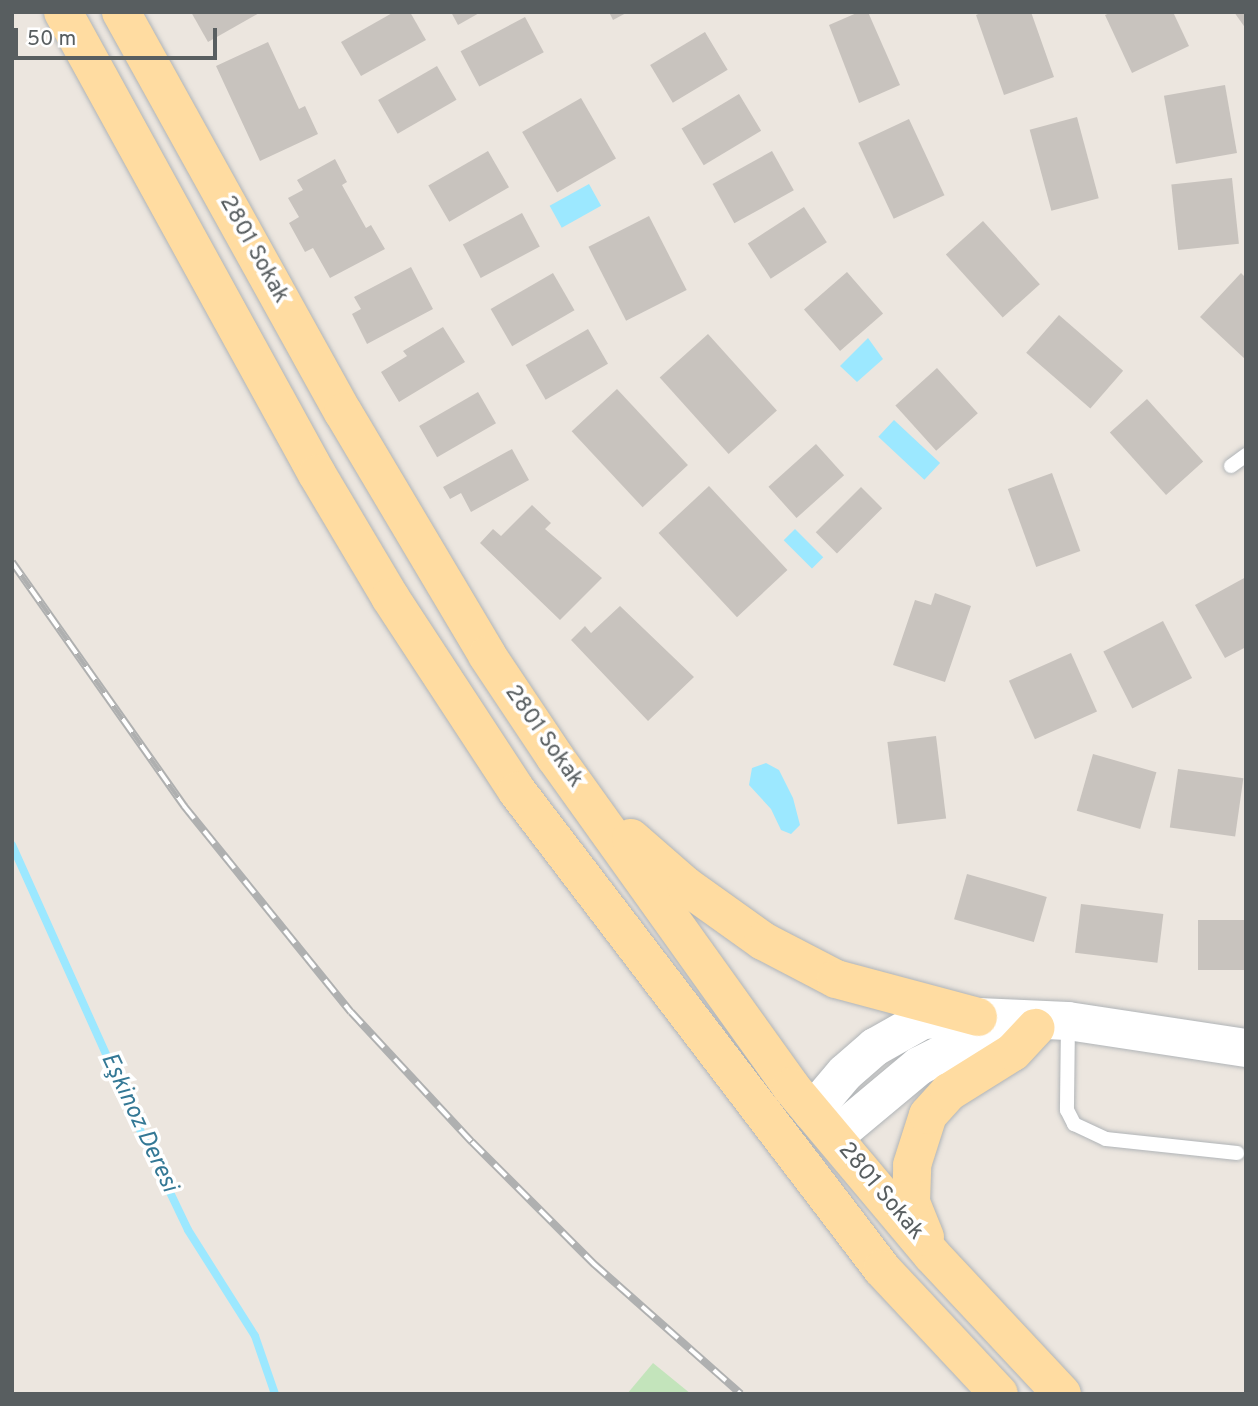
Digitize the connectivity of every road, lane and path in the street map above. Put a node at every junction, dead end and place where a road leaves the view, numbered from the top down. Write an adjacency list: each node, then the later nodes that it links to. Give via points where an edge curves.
1 (63, 12): 5 (main road, 2801 Sokak, via 324,485 390,597)
2 (121, 12): 6 (main road, 2801 Sokak, via 391,494 487,655)
3 (1246, 455): 4 (lane)
4 (1231, 466)
5 (517, 791): 10 (main road, via 596,870 774,1102); 12 (main road, 2801 Sokak)
6 (583, 795): 7 (main road, via 686,886 763,941 836,979); 10 (main road, 2801 Sokak)
7 (978, 1017): 8 (street); 10 (street, via 923,1020 898,1032 845,1073)
8 (1052, 1025): 9 (street); 10 (street, via 992,1036 919,1066); 11 (lane, via 1067,1110 1074,1124 1106,1139); 13 (main road, via 949,1092 928,1115 912,1165 911,1202)
9 (1246, 1048)
10 (816, 1126): 12 (main road); 13 (main road, 2801 Sokak)
11 (1237, 1153)
12 (805, 1172): 14 (main road, 2801 Sokak, via 882,1269)
13 (932, 1255): 15 (main road, 2801 Sokak)
14 (999, 1394)
15 (1062, 1394)

